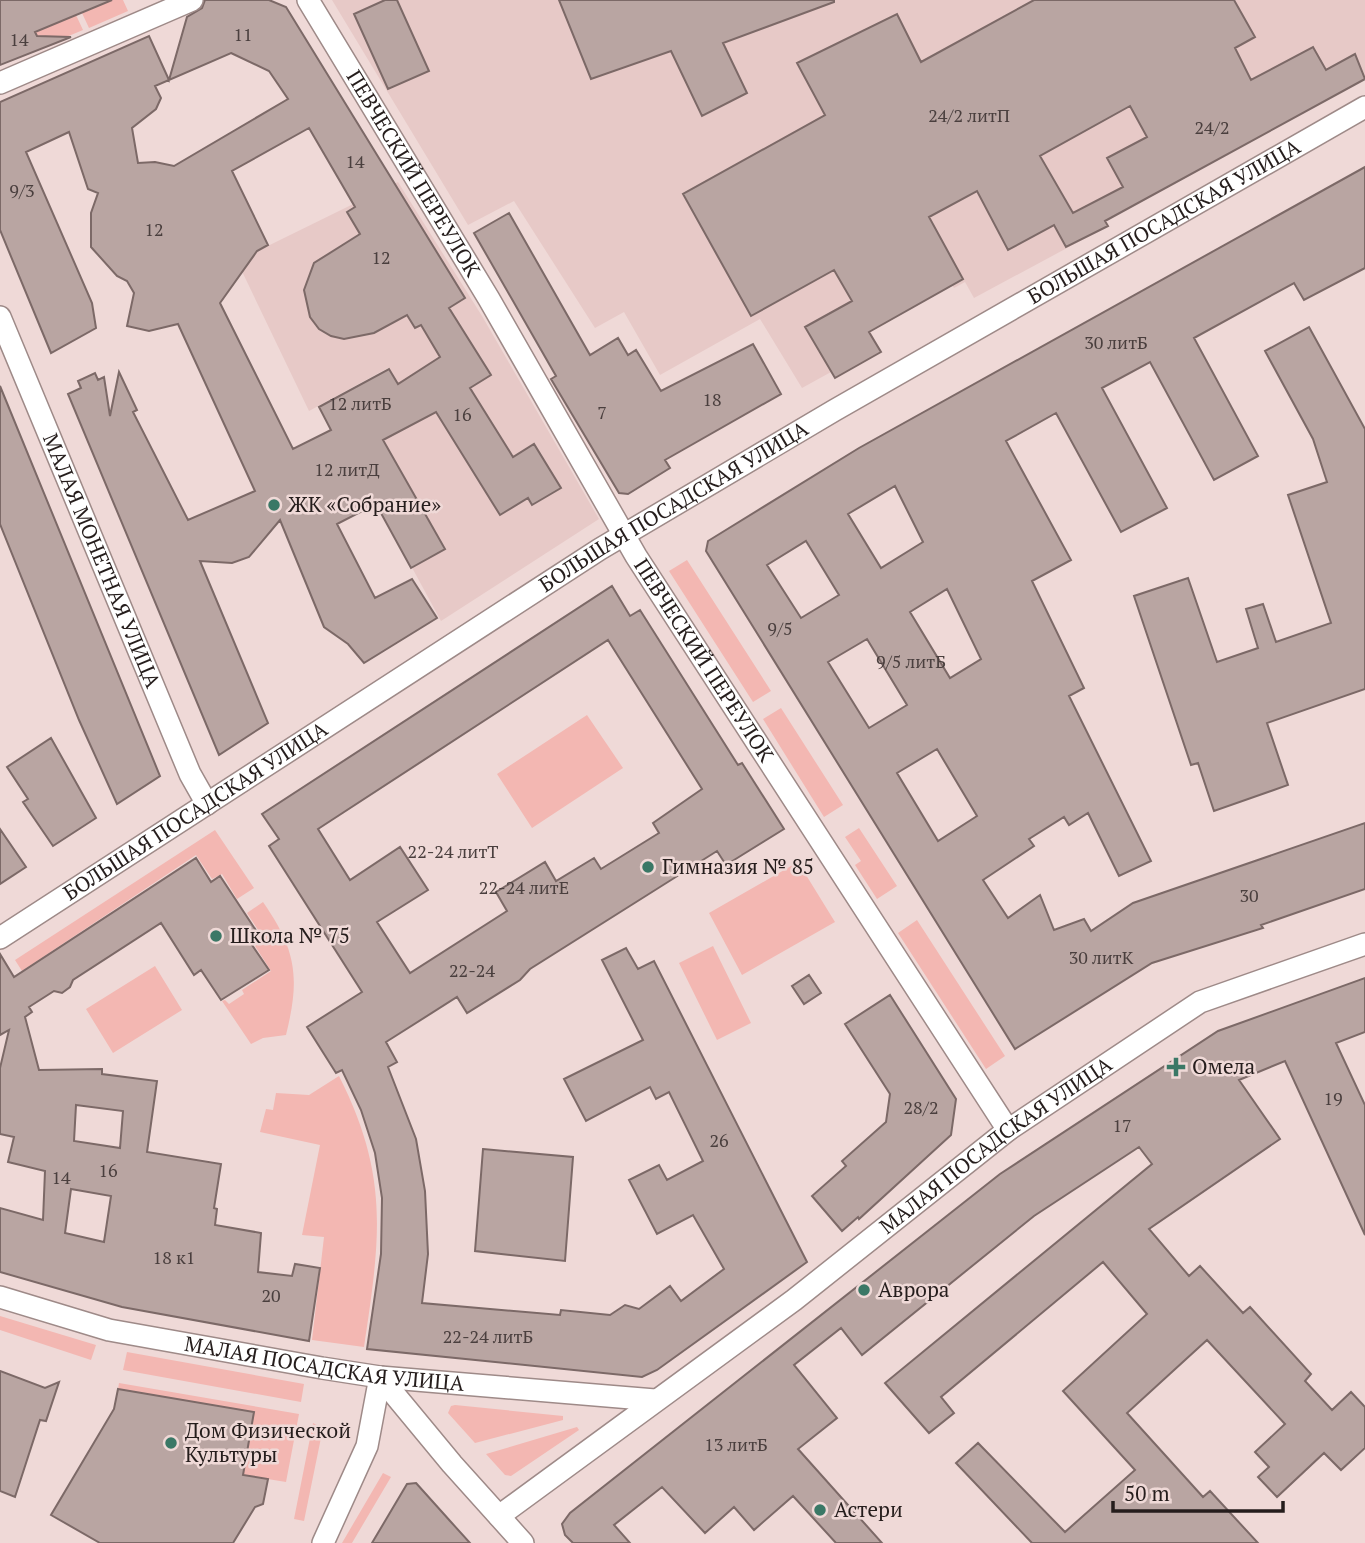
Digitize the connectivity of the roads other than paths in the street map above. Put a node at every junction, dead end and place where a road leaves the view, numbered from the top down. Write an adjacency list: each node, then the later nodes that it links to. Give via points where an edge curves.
1 (192, 0): 3 (street)
2 (308, 0): 6 (street, ПЕВЧЕСКИЙ ПЕРЕУЛОК, via 489,299)
3 (0, 83)
4 (1365, 107): 6 (street, БОЛЬШАЯ ПОСАДСКАЯ УЛИЦА)
5 (0, 317): 7 (street, МАЛАЯ МОНЕТНАЯ УЛИЦА, via 190,774)
6 (624, 536): 7 (street, БОЛЬШАЯ ПОСАДСКАЯ УЛИЦА); 10 (street, ПЕВЧЕСКИЙ ПЕРЕУЛОК)
7 (207, 804): 8 (street, БОЛЬШАЯ ПОСАДСКАЯ УЛИЦА)
8 (0, 938)
9 (1365, 944): 10 (street, МАЛАЯ ПОСАДСКАЯ УЛИЦА, via 1200,1002)
10 (1008, 1130): 13 (street, МАЛАЯ ПОСАДСКАЯ УЛИЦА, via 794,1300)
11 (0, 1297): 12 (street, МАЛАЯ ПОСАДСКАЯ УЛИЦА, via 109,1330)
12 (380, 1377): 13 (street, МАЛАЯ ПОСАДСКАЯ УЛИЦА); 14 (street); 15 (street, via 367,1446)
13 (655, 1400): 14 (street, МАЛАЯ ПОСАДСКАЯ УЛИЦА)
14 (499, 1516): 16 (street)
15 (323, 1543)
16 (523, 1543)

